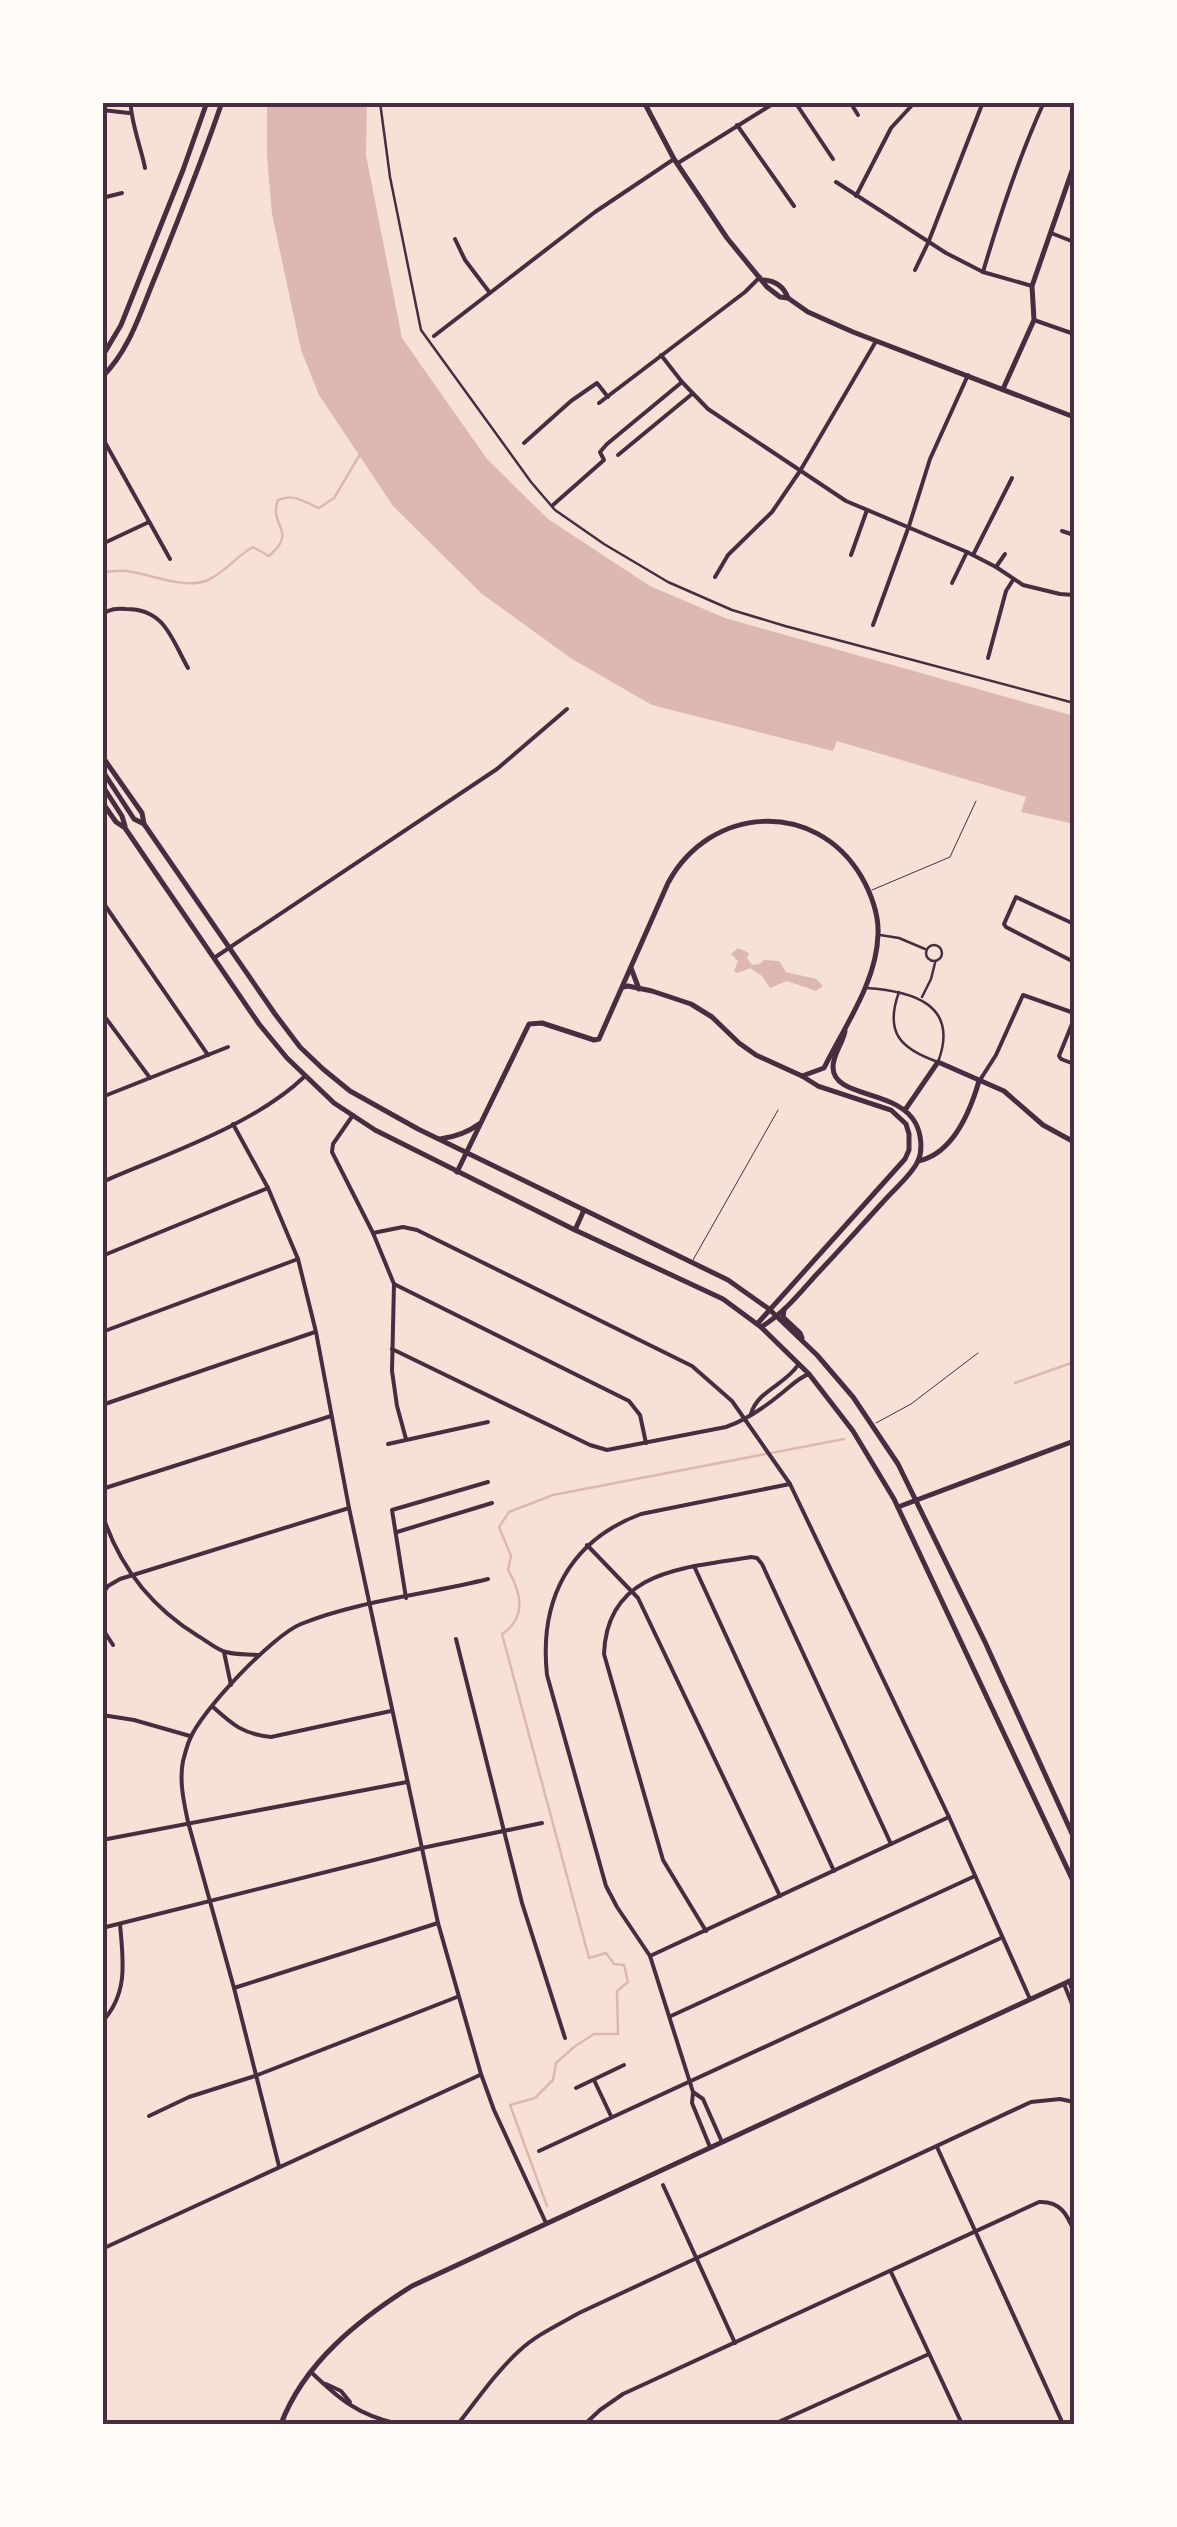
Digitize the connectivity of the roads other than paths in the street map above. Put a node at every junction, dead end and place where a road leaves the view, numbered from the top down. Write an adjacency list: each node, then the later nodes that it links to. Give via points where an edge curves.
1 (131, 102): 13 (street)
2 (207, 102): 39 (street, via 121,325)
3 (222, 102): 41 (street, via 133,330)
4 (380, 102): 75 (street, via 421,330 555,510 668,582 732,610)
5 (644, 102): 17 (street)
6 (776, 102): 15 (street)
7 (795, 102): 16 (street)
8 (850, 102): 14 (street)
9 (915, 102): 22 (street, via 891,128)
10 (1044, 102): 30 (street)
11 (981, 103): 28 (street)
12 (102, 110): 13 (street)
13 (130, 113): 19 (street)
14 (858, 115)
15 (737, 125): 17 (street); 24 (street)
16 (833, 158)
17 (676, 161): 31 (street); 33 (street, via 594,212)
18 (1074, 165): 25 (street)
19 (145, 168)
20 (836, 182): 22 (street)
21 (122, 193): 23 (street)
22 (856, 196): 28 (street)
23 (102, 198)
24 (794, 206)
25 (1051, 233): 27 (street); 32 (street)
26 (455, 240): 33 (street)
27 (1074, 242)
28 (928, 243): 29 (street); 30 (street)
29 (915, 270)
30 (982, 272): 32 (street)
31 (762, 279): 37 (street, via 780,297); 38 (street)
32 (1032, 286): 34 (street)
33 (490, 293): 36 (street)
34 (1034, 320): 35 (street); 43 (street)
35 (1074, 334)
36 (434, 336)
37 (876, 341): 40 (street); 52 (street)
38 (661, 354): 42 (street); 45 (street)
39 (102, 357)
40 (968, 375): 43 (street); 57 (street, via 930,458)
41 (102, 377)
42 (682, 382): 44 (street); 54 (street, via 607,444 600,452 604,460)
43 (1003, 389): 47 (street)
44 (692, 394): 51 (street); 52 (street)
45 (608, 397): 46 (street); 49 (street, via 597,383)
46 (600, 403)
47 (1074, 417)
48 (102, 438): 50 (street)
49 (524, 443)
50 (105, 448): 56 (street)
51 (618, 455)
52 (800, 471): 55 (street); 67 (street)
53 (1012, 478): 63 (street)
54 (553, 505)
55 (867, 510): 57 (street); 64 (street)
56 (150, 522): 60 (street); 65 (street)
57 (910, 526): 61 (street); 72 (street)
58 (1062, 530): 59 (street)
59 (1074, 535)
60 (103, 544)
61 (967, 552): 63 (street); 69 (street)
62 (1005, 554): 66 (street)
63 (973, 555): 66 (street)
64 (850, 556)
65 (170, 560)
66 (996, 567): 68 (street)
67 (715, 577)
68 (1013, 580): 70 (street); 73 (street)
69 (952, 583)
70 (1074, 595)
71 (102, 614): 74 (street, via 112,608 148,611)
72 (873, 625)
73 (988, 658)
74 (188, 668)
75 (1074, 703)
76 (567, 709): 89 (street, via 498,769)
77 (102, 756): 83 (street)
78 (102, 770): 82 (street)
79 (102, 786): 82 (street)
80 (976, 801): 85 (lane, via 950,857)
81 (102, 802): 84 (street)
82 (126, 814): 83 (street); 84 (street)
83 (144, 824): 89 (street)
84 (126, 828): 91 (street)
85 (869, 891): 88 (street); 94 (street, via 828,840 788,824 736,824 678,865)
86 (102, 901): 104 (street)
87 (1074, 924): 93 (street, via 1016,897 1004,925)
88 (878, 934): 90 (street); 97 (street)
89 (230, 947): 91 (street); 119 (street, via 274,1014 323,1069 374,1106)
90 (926, 950): 92 (street); 92 (street, via 940,947)
91 (214, 958): 108 (street)
92 (935, 962): 99 (street)
93 (1074, 962)
94 (631, 968): 95 (street); 96 (street)
95 (622, 988): 96 (street); 118 (street, via 599,1039 529,1024)
96 (639, 988): 107 (street, via 691,1004 751,1052)
97 (864, 988): 98 (street); 102 (street)
98 (898, 992): 99 (street); 105 (street, via 897,1037)
99 (921, 999): 105 (street, via 942,1027)
100 (102, 1014): 109 (street)
101 (1074, 1016): 106 (street, via 1059,1056); 111 (street, via 1023,995)
102 (846, 1028): 107 (street, via 824,1068); 110 (street, via 834,1062)
103 (228, 1047): 104 (street)
104 (208, 1055): 109 (street)
105 (938, 1062): 111 (street); 115 (street)
106 (1074, 1064)
107 (802, 1076): 112 (street)
108 (304, 1077): 116 (street); 117 (street)
109 (150, 1078): 113 (street)
110 (838, 1081): 112 (street); 115 (street)
111 (979, 1081): 120 (street, via 1004,1090); 123 (street, via 945,1146)
112 (824, 1088): 121 (street, via 891,1110 909,1134)
113 (102, 1097)
114 (778, 1110): 135 (lane)
115 (905, 1110): 123 (street, via 920,1134)
116 (353, 1115): 124 (street); 131 (street, via 332,1152)
117 (233, 1124): 125 (street); 126 (street)
118 (478, 1124): 119 (street); 122 (street)
119 (438, 1139): 122 (street)
120 (1074, 1142)
121 (909, 1150): 123 (street); 128 (street)
122 (466, 1152): 124 (street); 127 (street)
123 (918, 1161): 130 (street)
124 (457, 1172): 129 (street)
125 (102, 1182)
126 (268, 1188): 132 (street); 134 (street)
127 (584, 1210): 129 (street); 135 (street)
128 (850, 1223): 130 (street); 133 (street)
129 (575, 1230): 141 (street, via 723,1299)
130 (858, 1230): 136 (street)
131 (373, 1233): 137 (street); 152 (street, via 417,1230 692,1366)
132 (102, 1256)
133 (818, 1257): 136 (street); 138 (street)
134 (298, 1259): 142 (street); 143 (street)
135 (692, 1262): 138 (street)
136 (826, 1264): 139 (street)
137 (394, 1284): 145 (street); 157 (street, via 629,1401)
138 (769, 1310): 140 (street); 141 (street)
139 (784, 1310): 140 (street); 144 (street)
140 (778, 1317): 141 (street); 144 (street)
141 (759, 1325): 147 (street)
142 (102, 1332)
143 (316, 1332): 149 (street); 151 (street)
144 (803, 1340): 154 (street)
145 (392, 1349): 155 (street); 157 (street, via 598,1449)
146 (978, 1353): 154 (lane)
147 (798, 1363): 148 (street); 150 (street, via 754,1401)
148 (809, 1374): 150 (street); 164 (street, via 853,1430)
149 (102, 1405)
150 (750, 1414): 152 (street)
151 (331, 1416): 161 (street); 165 (street)
152 (746, 1420): 157 (street); 160 (street)
153 (488, 1422): 155 (street)
154 (874, 1426): 162 (street)
155 (406, 1439): 158 (street)
156 (1074, 1441): 162 (street)
157 (646, 1443)
158 (388, 1444)
159 (488, 1482): 167 (street, via 393,1508)
160 (790, 1484): 168 (street, via 642,1514); 187 (street)
161 (102, 1489)
162 (916, 1500): 164 (street); 191 (street)
163 (492, 1503): 167 (street)
164 (898, 1507): 197 (street)
165 (349, 1508): 170 (street); 175 (street)
166 (102, 1514): 170 (street)
167 (397, 1532): 174 (street)
168 (587, 1545): 172 (street); 205 (street, via 548,1618 547,1676 606,1886)
169 (694, 1566): 172 (street, via 656,1575); 193 (street, via 750,1557 762,1564); 195 (street)
170 (132, 1576): 173 (street); 179 (street, via 153,1602)
171 (488, 1579): 174 (street)
172 (631, 1592): 198 (street); 203 (street, via 604,1638 607,1670 663,1860)
173 (102, 1596)
174 (406, 1598): 175 (street)
175 (369, 1605): 180 (street, via 301,1624); 183 (street)
176 (102, 1628): 178 (street)
177 (456, 1640): 190 (street)
178 (114, 1645)
179 (224, 1652): 180 (street); 181 (street)
180 (258, 1654): 181 (street)
181 (230, 1685): 182 (street)
182 (212, 1707): 183 (street, via 236,1727 271,1737); 185 (street)
183 (391, 1711): 186 (street)
184 (102, 1716): 185 (street)
185 (190, 1736): 188 (street, via 182,1765)
186 (407, 1782): 188 (street); 194 (street)
187 (949, 1818): 193 (street); 196 (street)
188 (188, 1822): 192 (street); 199 (street)
189 (542, 1824): 190 (street)
190 (504, 1831): 194 (street); 214 (street)
191 (1074, 1838)
192 (102, 1840)
193 (891, 1844): 195 (street)
194 (422, 1848): 199 (street); 200 (street)
195 (834, 1871): 198 (street)
196 (975, 1876): 204 (street); 212 (street)
197 (1074, 1883)
198 (780, 1896): 203 (street)
199 (210, 1901): 201 (street); 207 (street)
200 (438, 1922): 207 (street); 209 (street)
201 (120, 1924): 202 (street); 213 (street, via 121,1990)
202 (102, 1928)
203 (706, 1930): 205 (street)
204 (1001, 1938): 210 (street); 219 (street)
205 (650, 1956): 212 (street)
206 (1069, 1981): 208 (street); 210 (street); 211 (street)
207 (234, 1988): 217 (street)
208 (1074, 1994)
209 (459, 1996): 216 (street); 217 (street)
210 (1030, 2000): 225 (street)
211 (1074, 2010)
212 (669, 2017): 219 (street)
213 (102, 2022)
214 (565, 2038)
215 (624, 2066): 218 (street)
216 (481, 2074): 229 (street); 231 (street)
217 (255, 2076): 223 (street); 229 (street)
218 (594, 2080): 220 (street); 224 (street)
219 (688, 2081): 221 (street); 224 (street)
220 (576, 2088)
221 (692, 2092): 225 (street, via 703,2099); 226 (street)
222 (1074, 2102): 227 (street, via 1031,2102)
223 (149, 2116)
224 (612, 2118): 228 (street)
225 (722, 2142): 226 (street)
226 (710, 2147): 231 (street)
227 (936, 2147): 233 (street); 235 (street)
228 (539, 2151)
229 (279, 2166): 234 (street)
230 (664, 2185): 235 (street)
231 (546, 2223): 239 (street, via 398,2295 348,2332)
232 (1074, 2231): 233 (street, via 1050,2201)
233 (974, 2232): 236 (street); 246 (street)
234 (102, 2249)
235 (698, 2260): 237 (street); 242 (street, via 544,2332 496,2375)
236 (891, 2272): 237 (street); 238 (street)
237 (735, 2343): 243 (street, via 623,2394)
238 (930, 2354): 244 (street); 245 (street)
239 (311, 2372): 240 (street); 241 (street, via 364,2414)
240 (280, 2424)
241 (398, 2424)
242 (458, 2424)
243 (585, 2424)
244 (774, 2424)
245 (962, 2424)
246 (1063, 2424)

